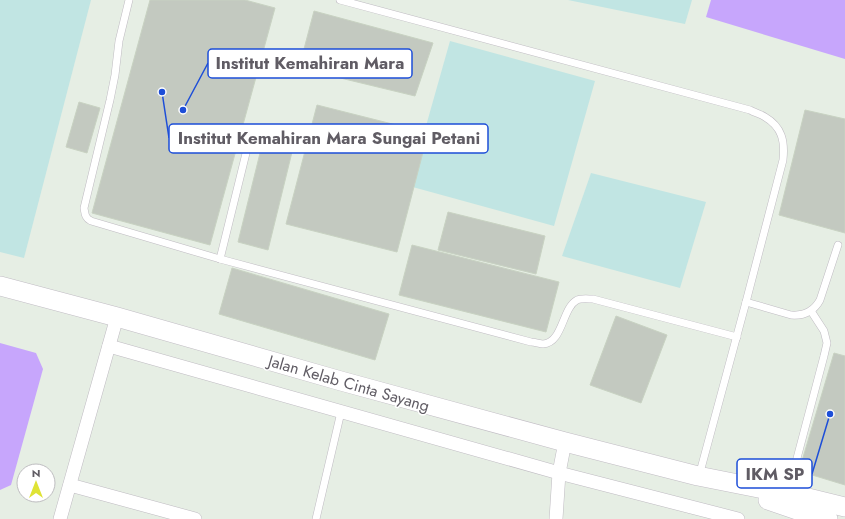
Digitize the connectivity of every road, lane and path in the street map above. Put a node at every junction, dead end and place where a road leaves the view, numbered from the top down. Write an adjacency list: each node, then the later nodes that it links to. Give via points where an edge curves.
1 (129, 0): 5 (lane, via 119,41 110,100 84,208 86,219)
2 (340, 0): 7 (lane, via 742,108 765,117 778,128 781,135 783,160)
3 (250, 137): 5 (lane)
4 (838, 245): 8 (lane, via 820,300)
5 (220, 259): 10 (lane, via 544,344 552,341 573,304 584,299)
6 (0, 286): 9 (main road, Jalan Kelab Cinta Sayang)
7 (746, 302): 8 (lane, via 798,316); 10 (lane)
8 (811, 311): 14 (lane, via 824,331 827,343)
9 (117, 317): 11 (street); 13 (main road, Jalan Kelab Cinta Sayang)
10 (737, 337): 16 (lane)
11 (109, 346): 12 (street); 17 (street)
12 (341, 412): 15 (street); 22 (lane)
13 (565, 442): 15 (street); 16 (main road, Jalan Kelab Cinta Sayang)
14 (796, 462)
15 (559, 473): 19 (street); 23 (street)
16 (698, 476): 18 (main road, Jalan Kelab Cinta Sayang); 25 (main road, Jalan Kelab Cinta Sayang)
17 (70, 485): 20 (street); 21 (street)
18 (845, 507)
19 (700, 514): 24 (street)
20 (60, 519)
21 (195, 519)
22 (316, 519)
23 (556, 519)
24 (738, 519)
25 (828, 519)

